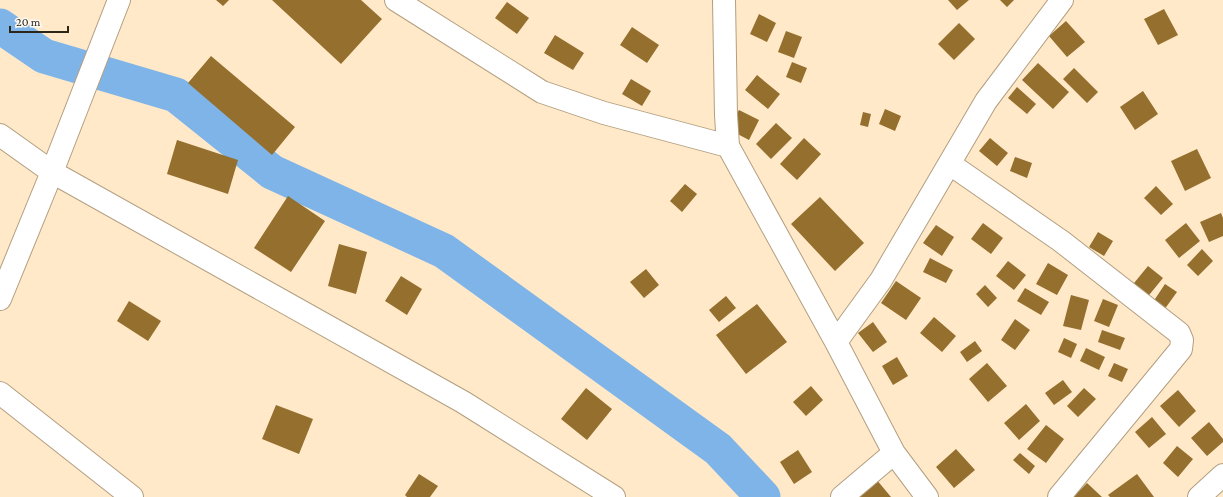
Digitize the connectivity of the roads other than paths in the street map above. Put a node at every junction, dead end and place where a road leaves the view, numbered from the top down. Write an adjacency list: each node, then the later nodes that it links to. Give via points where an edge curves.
1 (119, 0): 8 (street)
2 (396, 0): 6 (street, via 542,92 604,113)
3 (724, 0): 6 (street)
4 (1062, 0): 7 (street, via 986,101)
5 (0, 135): 8 (street)
6 (728, 146): 10 (street)
7 (950, 164): 10 (street, via 881,280); 18 (street, via 1061,241 1179,332 1182,340 1181,349)
8 (52, 172): 9 (street); 15 (street, via 463,402)
9 (0, 299)
10 (836, 342): 12 (street)
11 (0, 392): 14 (street)
12 (894, 453): 16 (street); 17 (street)
13 (1223, 475): 19 (street)
14 (132, 497)
15 (614, 497)
16 (842, 497)
17 (927, 497)
18 (1059, 497)
19 (1198, 497)

